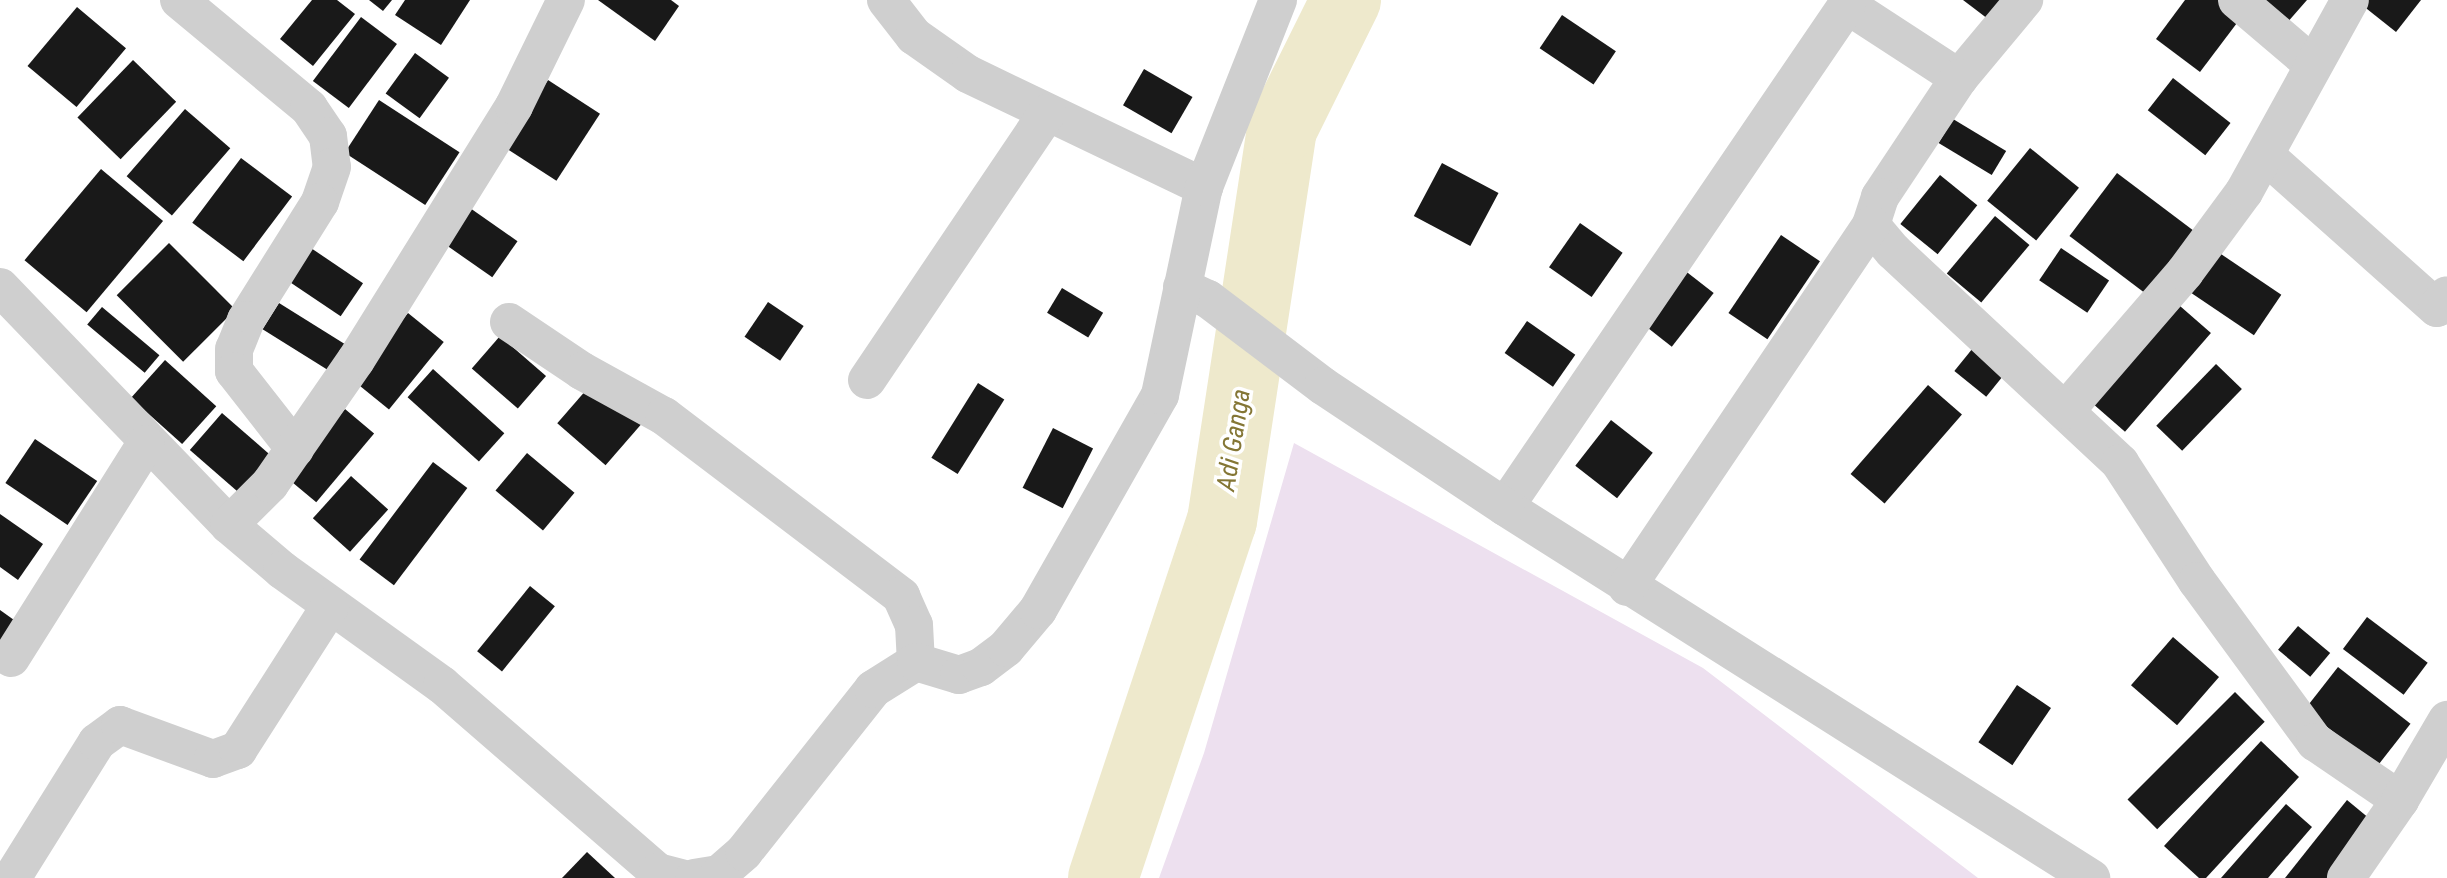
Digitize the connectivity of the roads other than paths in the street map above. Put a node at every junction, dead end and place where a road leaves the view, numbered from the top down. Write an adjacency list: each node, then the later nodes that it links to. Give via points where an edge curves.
1 (179, 0): 22 (street, via 309,108 328,136 332,167 320,202 246,320 234,349 234,371)
2 (566, 0): 22 (street, via 482,160)
3 (886, 0): 11 (street, via 925,43 968,74)
4 (1278, 0): 13 (street)
5 (2024, 0): 10 (street)
6 (2237, 0): 9 (street)
7 (2350, 0): 9 (street)
8 (1849, 3): 10 (street); 23 (street)
9 (2311, 63): 12 (street)
10 (1959, 78): 14 (street, via 1880,197)
11 (1047, 113): 13 (street); 19 (street)
12 (2265, 155): 17 (street, via 2437,308); 20 (street, via 2244,192 2185,272)
13 (1201, 199): 16 (street)
14 (1871, 225): 20 (street, via 1893,251); 25 (street)
15 (0, 287): 21 (street)
16 (1191, 287): 23 (street, via 1323,386); 28 (street, via 1160,395 1038,610 1006,648 981,667 959,675)
17 (2447, 295)
18 (509, 323): 28 (street, via 582,371 664,416 901,596 914,625)
19 (867, 380)
20 (2066, 410): 30 (street, via 2120,463 2294,718 2315,742)
21 (146, 444): 24 (street); 27 (street)
22 (295, 449): 24 (street, via 270,484)
23 (1505, 508): 25 (street)
24 (229, 525): 26 (street)
25 (1627, 587): 34 (street)
26 (330, 606): 32 (street, via 238,750 213,759 120,725 97,742); 33 (street, via 442,685 658,872)
27 (11, 658)
28 (916, 662): 31 (street, via 873,689 765,830)
29 (2447, 720): 30 (street)
30 (2400, 800): 35 (street)
31 (710, 877)
32 (12, 878)
33 (681, 878)
34 (2091, 878)
35 (2346, 878)

